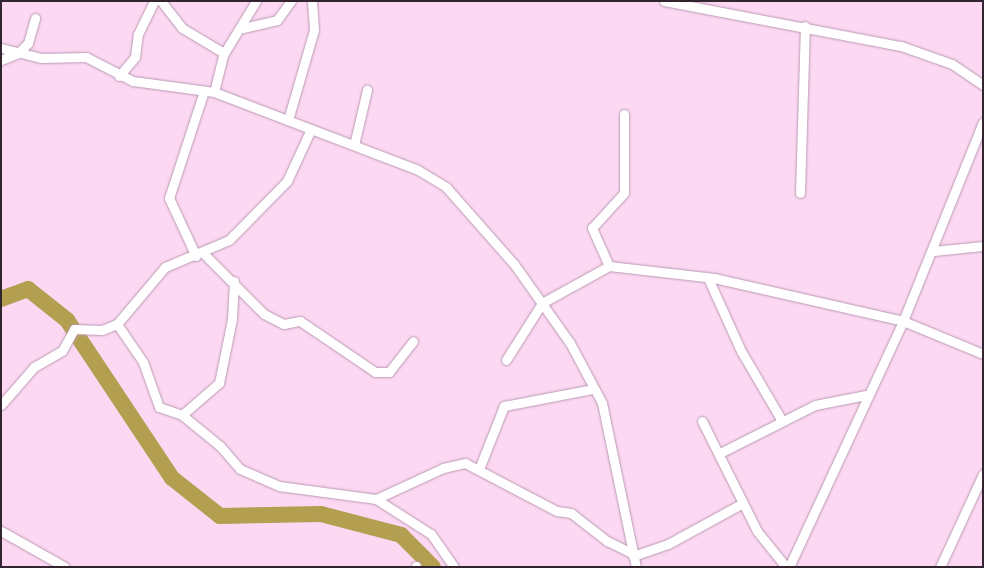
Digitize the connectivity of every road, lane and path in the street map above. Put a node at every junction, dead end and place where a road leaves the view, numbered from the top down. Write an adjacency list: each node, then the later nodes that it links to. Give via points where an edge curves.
1 (154, 1): 15 (street, via 138,34 134,57)
2 (161, 1): 13 (street, via 182,28)
3 (256, 1): 10 (street)
4 (291, 1): 10 (street, via 277,20)
5 (312, 1): 21 (street, via 314,30)
6 (664, 1): 7 (street)
7 (681, 2): 9 (street)
8 (36, 18): 12 (street, via 28,43)
9 (805, 26): 16 (street, via 930,56); 25 (street)
10 (243, 28): 13 (street)
11 (1, 48): 12 (street)
12 (20, 52): 14 (street); 15 (street, via 41,58 86,57)
13 (224, 53): 19 (street)
14 (1, 60)
15 (120, 76): 18 (street)
16 (983, 85)
17 (367, 90): 24 (street)
18 (204, 91): 19 (street); 28 (street, via 169,198)
19 (214, 92): 21 (street)
20 (624, 114): 29 (street, via 624,193 592,228)
21 (288, 120): 23 (street)
22 (983, 122): 27 (street)
23 (311, 129): 24 (street); 28 (street, via 287,181 229,240)
24 (354, 144): 32 (street, via 446,187 489,233)
25 (800, 193)
26 (983, 246): 27 (street)
27 (933, 251): 33 (street)
28 (200, 254): 31 (street); 34 (street, via 164,267)
29 (608, 266): 30 (street); 32 (street)
30 (708, 278): 33 (street); 43 (street, via 741,351)
31 (234, 281): 35 (street, via 277,323 300,321 379,374 394,367); 41 (street, via 232,319 219,383)
32 (542, 303): 37 (street); 38 (street, via 570,343)
33 (903, 321): 36 (street); 39 (street)
34 (117, 324): 40 (street, via 102,330 74,329 62,350 34,367); 41 (street, via 143,362 158,407)
35 (413, 341)
36 (983, 354)
37 (506, 360)
38 (593, 389): 45 (street, via 504,406); 51 (street, via 606,414)
39 (866, 394): 43 (street, via 827,401); 55 (street)
40 (1, 405)
41 (182, 415): 48 (street, via 248,473 309,492)
42 (702, 421): 44 (street)
43 (782, 421): 44 (street)
44 (720, 453): 49 (street)
45 (479, 469): 48 (street, via 453,465); 51 (street, via 557,511 571,513 607,541)
46 (983, 474): 47 (street)
47 (980, 490): 56 (street)
48 (376, 498): 53 (street, via 431,534)
49 (743, 503): 51 (street, via 661,548); 55 (street)
50 (1, 531): 52 (street)
51 (632, 555): 54 (street)
52 (64, 567)
53 (454, 567)
54 (636, 567)
55 (788, 567)
56 (940, 567)

